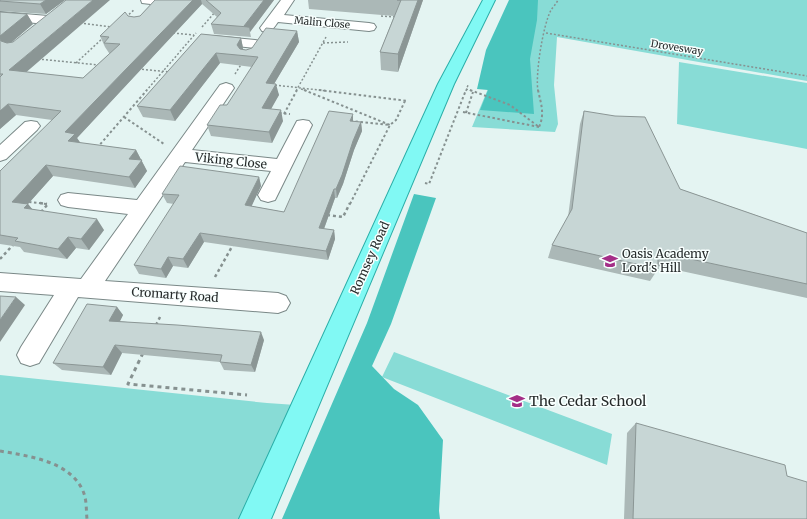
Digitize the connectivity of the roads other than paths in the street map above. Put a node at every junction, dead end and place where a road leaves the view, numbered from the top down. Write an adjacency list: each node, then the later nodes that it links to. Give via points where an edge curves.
1 (288, 0): 4 (street, Malin Close)
2 (489, 0): 21 (main road, Romsey Road, via 446,84)
3 (0, 16): 6 (street, via 54,16)
4 (275, 18): 5 (street, Malin Close); 7 (street, Malin Close, via 252,49)
5 (369, 26)
6 (31, 34)
7 (199, 37)
8 (229, 84): 12 (street, Viking Close)
9 (297, 120): 13 (street, Viking Close)
10 (31, 126): 11 (street)
11 (1, 153)
12 (179, 155): 13 (street, Viking Close); 16 (street, Viking Close)
13 (282, 166): 14 (street, Viking Close)
14 (268, 195)
15 (61, 199): 16 (street)
16 (141, 208): 18 (street, Viking Close)
17 (0, 282): 18 (street, Cromarty Road)
18 (79, 288): 19 (street, Cromarty Road); 20 (street)
19 (278, 303)
20 (30, 355)
21 (255, 519)

